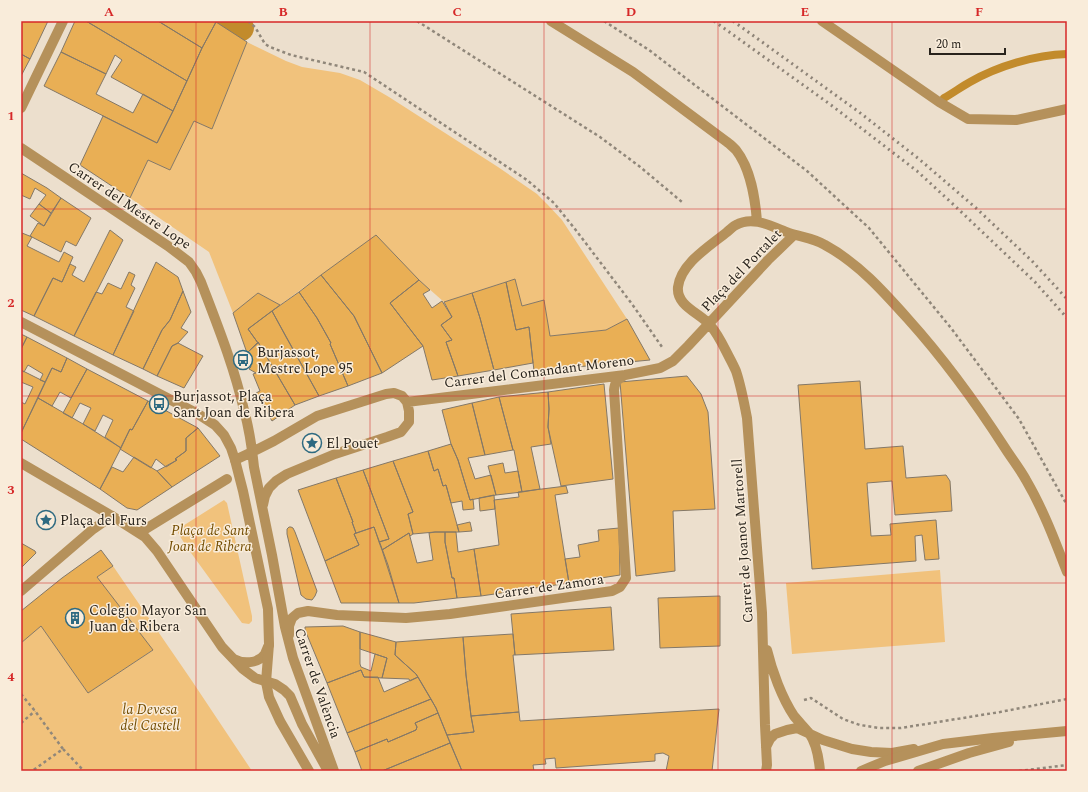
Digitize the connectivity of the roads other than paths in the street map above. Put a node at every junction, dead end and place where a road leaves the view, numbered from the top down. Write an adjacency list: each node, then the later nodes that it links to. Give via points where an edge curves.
1 (63, 21): 4 (street)
2 (551, 21): 7 (street, via 633,72 736,150 744,163 752,186)
3 (822, 21): 5 (street, via 939,102 968,119 1016,120)
4 (21, 108)
5 (1067, 109)
6 (21, 148): 14 (street, Carrer del Mestre Lope, via 189,262 201,282 228,355 244,409)
7 (757, 222): 8 (street); 10 (street, Plaça del Portalet, via 736,224 692,260 682,274 678,289 681,299)
8 (794, 235): 10 (street, Plaça del Portalet); 22 (street, via 823,243 850,261 876,285 928,342 988,421 1026,480)
9 (21, 322): 15 (street, via 209,421 224,435)
10 (709, 324): 11 (street, Plaça del Portalet); 27 (street, Carrer de Joanot Martorell, via 720,338 736,370 744,399)
11 (673, 361): 12 (street, Carrer del Comandant Moreno, via 660,368)
12 (624, 374): 13 (street, Carrer del Comandant Moreno); 25 (street, Carrer de Zamora, via 618,378 614,390 626,578 620,587 612,592 406,618)
13 (407, 402): 14 (street, via 402,396 386,394 317,416); 18 (street, via 409,422 401,432 335,454 282,477 264,496)
14 (252, 452): 15 (street); 18 (street, Carrer del Mestre Lope)
15 (235, 460): 23 (street)
16 (21, 463): 19 (street)
17 (227, 479): 20 (street)
18 (263, 509): 21 (street, Carrer del Mestre Lope)
19 (112, 516): 20 (street); 24 (street)
20 (139, 533): 30 (street, via 157,552)
21 (272, 555): 26 (street, Carrer de València)
22 (1067, 572)
23 (263, 588): 26 (street, via 270,604); 28 (street, via 268,609)
24 (21, 591)
25 (308, 611): 26 (street, Carrer de Zamora); 29 (street, via 298,612 292,618 289,626)
26 (282, 612): 29 (street, Carrer de València)
27 (762, 624): 34 (street, via 771,667 789,706); 36 (street, Carrer de Joanot Martorell)
28 (269, 644): 30 (street, via 260,659 246,663); 31 (street)
29 (290, 644): 40 (street, Carrer de València)
30 (232, 658): 31 (street, via 255,678)
31 (266, 682): 38 (street, via 272,706); 39 (street, Carrer de València, via 275,684 290,696)
32 (1067, 731): 33 (street)
33 (1046, 733): 35 (street); 43 (street, via 998,744)
34 (810, 734): 35 (street, via 852,749 871,752 892,752); 36 (street, via 797,728 787,730 775,734); 41 (street)
35 (943, 744): 42 (street)
36 (766, 747): 37 (street, Carrer de Joanot Martorell)
37 (768, 769)
38 (309, 771)
39 (328, 771)
40 (334, 771)
41 (820, 771)
42 (861, 771)
43 (918, 771)

